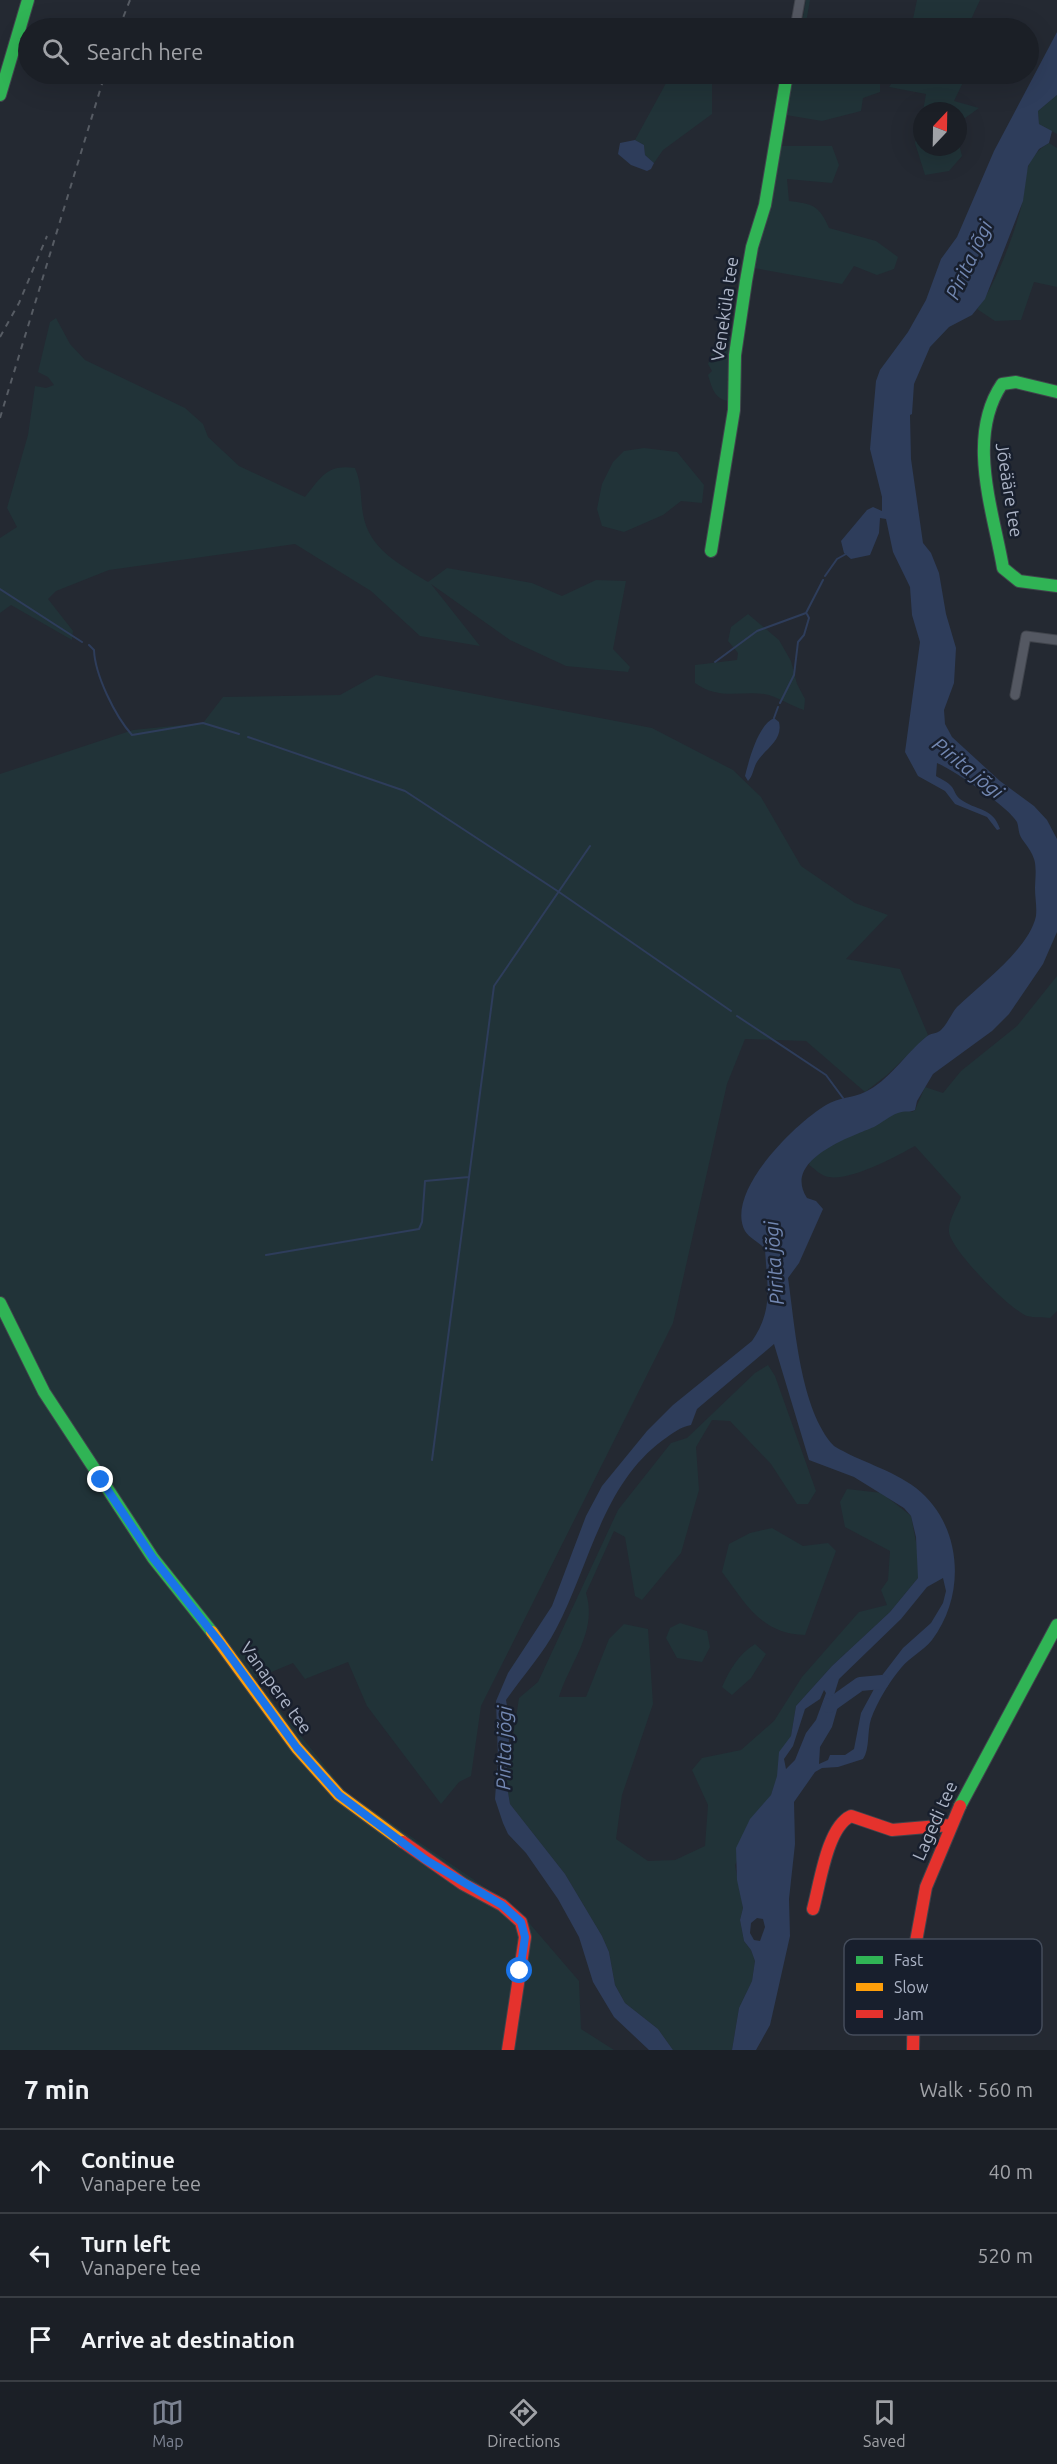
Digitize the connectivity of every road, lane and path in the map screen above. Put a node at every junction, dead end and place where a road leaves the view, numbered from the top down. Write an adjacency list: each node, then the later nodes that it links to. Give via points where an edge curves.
1 (16, 0): 7 (main road)
2 (28, 0): 4 (main road)
3 (800, 0): 5 (street)
4 (23, 18)
5 (797, 18)
6 (18, 34): 9 (main road)
7 (0, 58)
8 (785, 84): 11 (main road, Veneküla tee, via 765,205 746,280 735,355 734,410)
9 (0, 95)
10 (1057, 392): 12 (main road, Jõeääre tee, via 1016,382 1002,384 990,403 982,435 1007,575)
11 (711, 551)
12 (1057, 586)
13 (1057, 640): 14 (street, via 1026,636)
14 (1015, 695)
15 (0, 1303): 20 (main road, Vanapere tee, via 44,1392 153,1558 297,1748 339,1795 463,1884 502,1905 521,1922 525,1937)
16 (1057, 1625): 17 (main road, Lagedi tee)
17 (950, 1826): 18 (main road, via 892,1830 851,1816 842,1820 832,1837); 19 (main road, Lagedi tee, via 926,1887)
18 (813, 1909)
19 (917, 1939)
20 (508, 2050)

